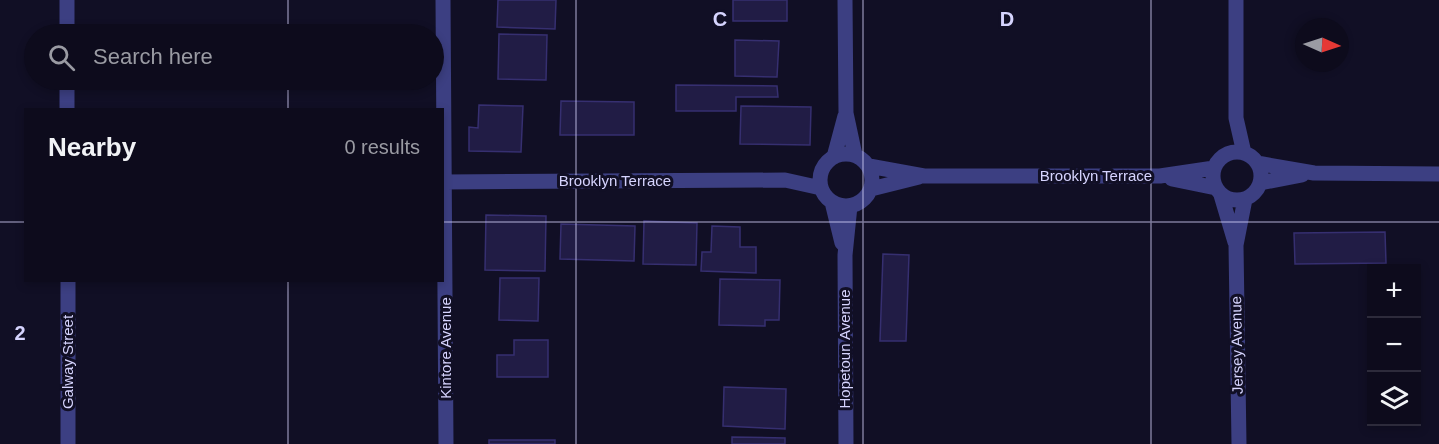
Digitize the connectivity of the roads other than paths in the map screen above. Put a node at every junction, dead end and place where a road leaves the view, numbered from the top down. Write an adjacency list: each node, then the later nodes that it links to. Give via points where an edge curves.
1 (67, 0): 5 (street)
2 (443, 0): 6 (street, Kintore Avenue)
3 (845, 0): 11 (street)
4 (1236, 0): 12 (street)
5 (67, 24)
6 (443, 24)
7 (67, 90): 9 (street)
8 (443, 90): 10 (street, Kintore Avenue)
9 (67, 108)
10 (444, 108)
11 (846, 113): 14 (street); 16 (street)
12 (1236, 118): 13 (street); 15 (street)
13 (1244, 153): 15 (street); 17 (street)
14 (855, 155): 16 (street); 18 (street)
15 (1224, 156): 19 (street)
16 (834, 157): 20 (street)
17 (1257, 163): 21 (street); 27 (street)
18 (869, 166): 23 (street, Brooklyn Terrace); 29 (street)
19 (1214, 168): 24 (street, Brooklyn Terrace); 30 (street)
20 (822, 170): 25 (street, Brooklyn Terrace); 28 (street)
21 (1314, 173): 22 (street); 27 (street)
22 (1439, 174)
23 (924, 176): 24 (street, Brooklyn Terrace); 29 (street, Brooklyn Terrace)
24 (1160, 176): 30 (street, Brooklyn Terrace)
25 (785, 180): 26 (street, Brooklyn Terrace); 28 (street, Brooklyn Terrace)
26 (444, 182): 38 (street, Kintore Avenue)
27 (1260, 183): 31 (street)
28 (821, 188): 32 (street)
29 (871, 189): 33 (street, via 860,202)
30 (1218, 191): 31 (street, via 1228,199); 34 (street, Jersey Avenue)
31 (1245, 199): 34 (street, Jersey Avenue)
32 (832, 202): 33 (street); 35 (street, Hopetoun Avenue)
33 (850, 206): 35 (street, Hopetoun Avenue)
34 (1236, 245): 40 (street, Jersey Avenue)
35 (845, 255): 39 (street, Hopetoun Avenue)
36 (68, 282): 37 (street, Galway Street)
37 (68, 444)
38 (446, 444)
39 (846, 444)
40 (1239, 444)

